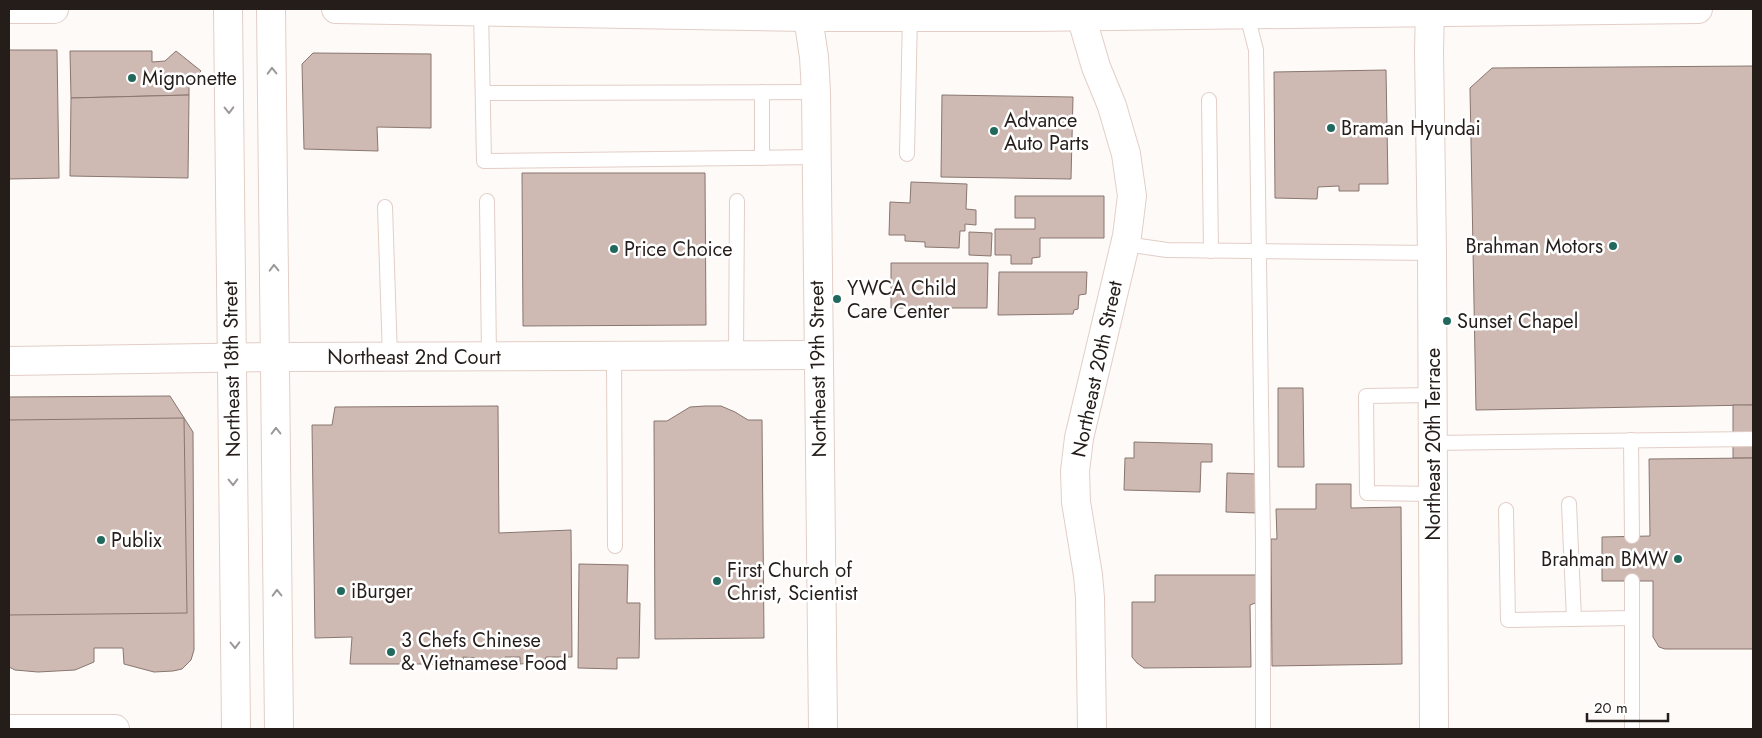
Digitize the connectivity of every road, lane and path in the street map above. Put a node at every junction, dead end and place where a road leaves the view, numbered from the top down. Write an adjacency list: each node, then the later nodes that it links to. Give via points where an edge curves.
1 (9, 9): 2 (street)
2 (54, 9)
3 (228, 9): 34 (street, Northeast 18th Street, one-way to 34)
4 (271, 9): 35 (street, one-way to 4)
5 (336, 9): 8 (street)
6 (1565, 9): 7 (street); 9 (street)
7 (1698, 9)
8 (481, 10): 11 (street); 17 (lane)
9 (1430, 11): 10 (street); 28 (street, Northeast 20th Terrace)
10 (1247, 12): 14 (street); 27 (lane, via 1256,50)
11 (807, 13): 13 (street); 16 (street, Northeast 19th Street)
12 (1030, 13): 13 (street); 14 (street)
13 (910, 16): 19 (lane)
14 (1081, 16): 25 (street, Northeast 20th Street, via 1126,154 1132,196)
15 (762, 92): 16 (lane); 17 (lane); 21 (lane)
16 (816, 92): 20 (street, Northeast 19th Street)
17 (483, 93): 21 (lane, via 484,160)
18 (1210, 100): 26 (lane)
19 (907, 154)
20 (816, 157): 21 (lane); 30 (street, Northeast 19th Street)
21 (762, 158)
22 (487, 201): 31 (lane)
23 (737, 201): 29 (lane)
24 (385, 207): 33 (lane)
25 (1125, 244): 26 (lane, via 1167,250); 55 (street, Northeast 20th Street, via 1078,438 1075,471 1077,514 1090,598)
26 (1211, 251): 27 (lane)
27 (1258, 252): 28 (lane); 56 (lane)
28 (1432, 254): 37 (street, Northeast 20th Terrace)
29 (736, 355): 30 (street, Northeast 2nd Court); 32 (street, Northeast 2nd Court)
30 (818, 355): 54 (street, Northeast 19th Street)
31 (489, 356): 32 (street, Northeast 2nd Court); 33 (street, Northeast 2nd Court)
32 (614, 356): 45 (lane)
33 (390, 357): 35 (street, Northeast 2nd Court)
34 (232, 358): 35 (street, Northeast 2nd Court); 36 (street, Northeast 2nd Court); 52 (street, Northeast 18th Street, one-way to 52)
35 (275, 358): 53 (street, one-way to 35)
36 (9, 361)
37 (1432, 395): 40 (street, Northeast 20th Terrace); 41 (lane, via 1366,396 1366,444 1367,493)
38 (1753, 439): 39 (lane)
39 (1631, 440): 40 (lane); 44 (lane)
40 (1432, 443): 41 (street, Northeast 20th Terrace)
41 (1433, 494): 57 (street, Northeast 20th Terrace)
42 (1569, 504): 48 (lane)
43 (1506, 510): 48 (lane, via 1508,620)
44 (1632, 536)
45 (615, 546)
46 (1632, 581): 47 (lane)
47 (1632, 618): 48 (lane); 58 (lane)
48 (1574, 619)
49 (9, 728): 50 (street)
50 (74, 729): 51 (street)
51 (114, 729)
52 (236, 729)
53 (279, 729)
54 (822, 729)
55 (1092, 729)
56 (1263, 729)
57 (1434, 729)
58 (1632, 729)

